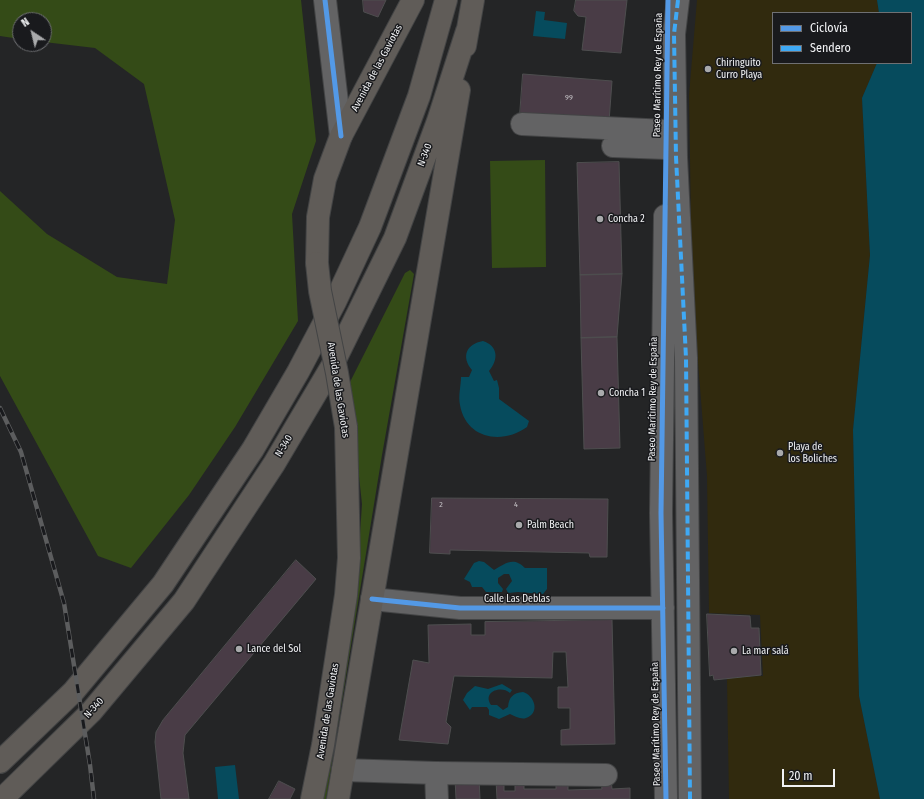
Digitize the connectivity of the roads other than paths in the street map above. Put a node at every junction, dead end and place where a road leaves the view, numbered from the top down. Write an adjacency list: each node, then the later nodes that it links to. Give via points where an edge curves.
1 (325, 0): 9 (street)
2 (413, 0): 9 (main road, Avenida de las Gaviotas)
3 (446, 0): 14 (main road, via 419,96 370,227 335,302 253,449 163,584 73,692)
4 (473, 0): 7 (main road)
5 (668, 0): 10 (street, Paseo Marítimo Rey de España)
6 (678, 0): 23 (street, via 674,34 676,157 686,358)
7 (467, 32): 12 (main road, via 452,136); 18 (main road, N-340, via 395,238 332,366 274,464 184,601 91,712)
8 (522, 124): 10 (street)
9 (341, 136): 19 (main road, Avenida de las Gaviotas, bridge, via 325,179 318,217 317,263 346,427 349,558 323,745)
10 (666, 140): 11 (street); 13 (street, Paseo Marítimo Rey de España, via 661,507)
11 (613, 146)
12 (372, 599): 13 (street, Calle Las Deblas, via 460,608); 15 (main road)
13 (663, 608): 22 (street, Paseo Marítimo Rey de España)
14 (0, 762)
15 (343, 770): 16 (street); 20 (main road)
16 (436, 773): 17 (street); 21 (street)
17 (606, 776)
18 (2, 799)
19 (312, 799)
20 (338, 799)
21 (437, 799)
22 (666, 799)
23 (690, 799)

